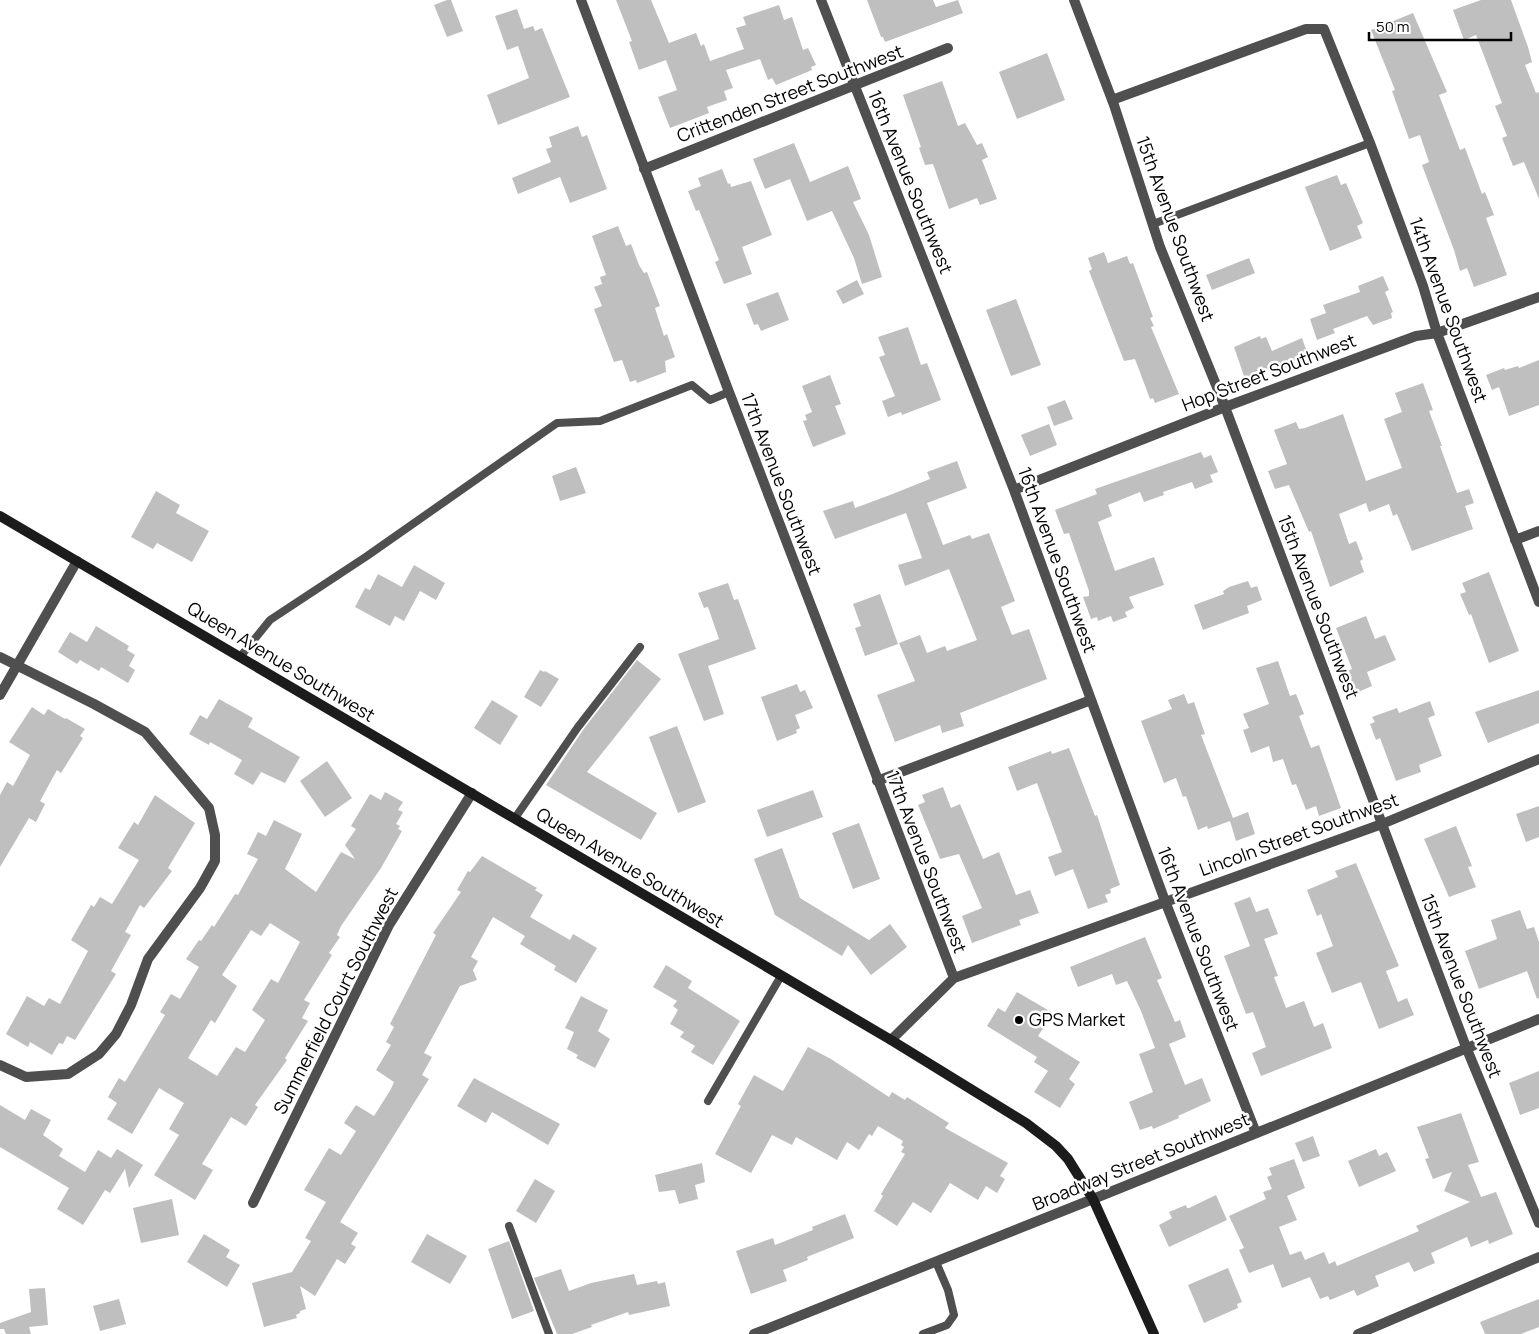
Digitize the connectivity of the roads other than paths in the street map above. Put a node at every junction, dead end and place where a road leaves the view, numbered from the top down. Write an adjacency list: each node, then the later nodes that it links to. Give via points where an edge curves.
1 (581, 0): 8 (street, 17th Avenue Southwest)
2 (821, 0): 5 (street, 16th Avenue Southwest)
3 (1074, 0): 6 (street, 15th Avenue Southwest)
4 (948, 48): 5 (street, Crittenden Street Southwest)
5 (855, 87): 8 (street, Crittenden Street Southwest); 14 (street, 16th Avenue Southwest)
6 (1112, 100): 7 (street, 14th Avenue Southwest, via 1306,29 1324,29); 9 (street, 15th Avenue Southwest)
7 (1370, 143): 9 (lane); 11 (street, 14th Avenue Southwest)
8 (644, 169): 12 (street, 17th Avenue Southwest)
9 (1153, 224): 13 (street, 15th Avenue Southwest)
10 (1539, 297): 11 (street, Hop Street Southwest)
11 (1437, 333): 13 (street, Hop Street Southwest, via 1416,336); 17 (street, 14th Avenue Southwest)
12 (729, 392): 22 (lane, via 710,400 692,385 600,421 557,423 270,620); 27 (street, 17th Avenue Southwest)
13 (1225, 407): 14 (street, Hop Street Southwest); 30 (street, 15th Avenue Southwest)
14 (1014, 490): 25 (street, 16th Avenue Southwest)
15 (0, 516): 18 (main road, Queen Avenue Southwest)
16 (1539, 531): 17 (street)
17 (1515, 540): 19 (street, 14th Avenue Southwest)
18 (77, 561): 22 (main road, Queen Avenue Southwest); 23 (street)
19 (1539, 602)
20 (640, 647): 29 (lane, via 578,726)
21 (0, 657): 23 (street)
22 (240, 657): 28 (main road, Queen Avenue Southwest)
23 (17, 664): 24 (street); 37 (street, via 145,732 209,808 216,835 215,861 200,888 148,959 131,1005 116,1034 99,1054 68,1074 26,1077)
24 (0, 695)
25 (1091, 700): 27 (street); 31 (street, 16th Avenue Southwest)
26 (1539, 759): 30 (street, Lincoln Street Southwest)
27 (877, 781): 33 (street, 17th Avenue Southwest)
28 (472, 793): 29 (main road, Queen Avenue Southwest); 41 (street, Summerfield Court Southwest, via 389,925)
29 (515, 818): 32 (main road, Queen Avenue Southwest)
30 (1382, 824): 31 (street, Lincoln Street Southwest); 36 (street, 15th Avenue Southwest)
31 (1165, 901): 33 (street, Lincoln Street Southwest); 39 (street, 16th Avenue Southwest)
32 (782, 976): 35 (main road, Queen Avenue Southwest); 38 (lane)
33 (954, 978): 35 (street, Lincoln Street Southwest)
34 (1539, 1019): 36 (street, Broadway Street Southwest)
35 (891, 1040): 40 (main road, Queen Avenue Southwest, via 1041,1134 1068,1159)
36 (1466, 1047): 39 (street, Broadway Street Southwest); 42 (street, 15th Avenue Southwest)
37 (0, 1065)
38 (708, 1101)
39 (1256, 1133): 40 (street, Broadway Street Southwest)
40 (1093, 1199): 45 (street, Broadway Street Southwest); 49 (main road, Queen Avenue Southwest)
41 (253, 1203)
42 (1539, 1224)
43 (509, 1226): 46 (lane)
44 (1539, 1257): 50 (street)
45 (936, 1262): 47 (street, Broadway Street Southwest); 48 (lane, via 954,1315 947,1324)
46 (549, 1334)
47 (754, 1334)
48 (923, 1334)
49 (1154, 1334)
50 (1358, 1334)

